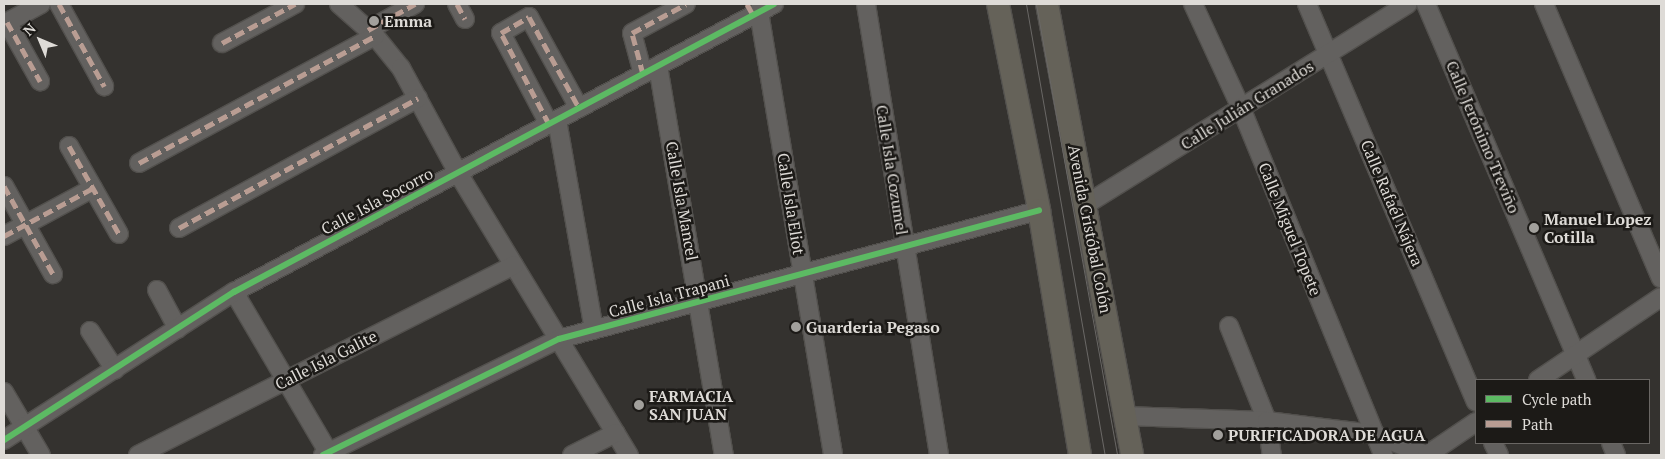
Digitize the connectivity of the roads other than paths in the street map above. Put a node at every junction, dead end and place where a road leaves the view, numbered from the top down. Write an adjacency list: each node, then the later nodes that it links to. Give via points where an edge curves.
1 (41, 4): 16 (street)
2 (59, 4): 22 (street)
3 (295, 4): 18 (street)
4 (339, 4): 17 (street)
5 (415, 4): 17 (street)
6 (686, 4): 20 (street, Calle Isla Mancel, via 632,33)
7 (866, 4): 38 (street, Calle Isla Cozumel)
8 (998, 4): 33 (main road)
9 (1047, 4): 32 (main road, Avenida Cristóbal Colón)
10 (1194, 4): 25 (street, Calle Miguel Topete)
11 (1307, 4): 19 (street, Calle Rafaél Nájera)
12 (1408, 4): 19 (street, Calle Julián Granados)
13 (1426, 4): 52 (street, Calle Jerónimo Treviño)
14 (1544, 4): 42 (street)
15 (758, 8): 20 (street, Calle Isla Socorro); 41 (street, Calle Isla Eliot)
16 (5, 23): 21 (street)
17 (371, 33): 23 (street, via 401,68); 28 (street)
18 (222, 43)
19 (1328, 54): 25 (street, Calle Julián Granados); 58 (street, Calle Rafaél Nájera)
20 (650, 70): 24 (street, Calle Isla Socorro); 46 (street, Calle Isla Mancel)
21 (40, 82)
22 (104, 86)
23 (418, 98): 29 (street); 35 (street)
24 (579, 108): 26 (street, Calle Isla Socorro); 26 (street, via 529,17 501,33)
25 (1241, 108): 32 (street, Calle Julián Granados); 64 (street, Calle Miguel Topete)
26 (553, 122): 29 (street, Calle Isla Socorro); 49 (street)
27 (69, 146): 31 (street)
28 (139, 163)
29 (458, 173): 39 (street); 44 (street, Calle Isla Socorro)
30 (4, 186): 34 (street)
31 (93, 188): 34 (street); 36 (street)
32 (1085, 205): 59 (main road, Avenida Cristóbal Colón)
33 (1039, 210): 38 (street, Calle Isla Trapani); 74 (main road)
34 (26, 225): 37 (street); 40 (street)
35 (179, 228)
36 (118, 234)
37 (4, 236)
38 (904, 246): 41 (street, Calle Isla Trapani); 73 (street, Calle Isla Cozumel)
39 (514, 265): 51 (street); 56 (street, Calle Isla Galite)
40 (53, 274)
41 (802, 274): 46 (street, Calle Isla Trapani); 72 (street, Calle Isla Eliot)
42 (1661, 278)
43 (157, 290): 48 (street)
44 (234, 292): 48 (street, Calle Isla Socorro); 56 (street)
45 (1661, 297): 52 (street)
46 (699, 302): 49 (street, Calle Isla Trapani); 71 (street, Calle Isla Mancel)
47 (1229, 326): 60 (street)
48 (178, 329): 53 (street, Calle Isla Socorro)
49 (594, 330): 51 (street, Calle Isla Trapani)
50 (90, 331): 53 (street)
51 (559, 339): 63 (street); 66 (street, Calle Isla Trapani)
52 (1576, 355): 54 (street); 55 (street, Calle Jerónimo Treviño)
53 (115, 370): 62 (street, Calle Isla Socorro)
54 (1540, 379)
55 (1586, 379)
56 (286, 380): 66 (street); 68 (street, Calle Isla Galite)
57 (4, 392): 62 (street)
58 (1475, 400)
59 (1125, 416): 60 (street); 75 (main road, Avenida Cristóbal Colón)
60 (1267, 421): 64 (street); 76 (street)
61 (1475, 423): 78 (street)
62 (25, 428): 65 (street, Calle Isla Socorro); 67 (street)
63 (616, 433): 69 (street); 70 (street)
64 (1373, 434): 77 (street, Calle Miguel Topete); 78 (street)
65 (4, 440)
66 (328, 454)
67 (41, 455)
68 (138, 455)
69 (572, 455)
70 (629, 455)
71 (724, 455)
72 (833, 455)
73 (938, 455)
74 (1080, 455)
75 (1132, 455)
76 (1272, 455)
77 (1383, 455)
78 (1426, 455)

